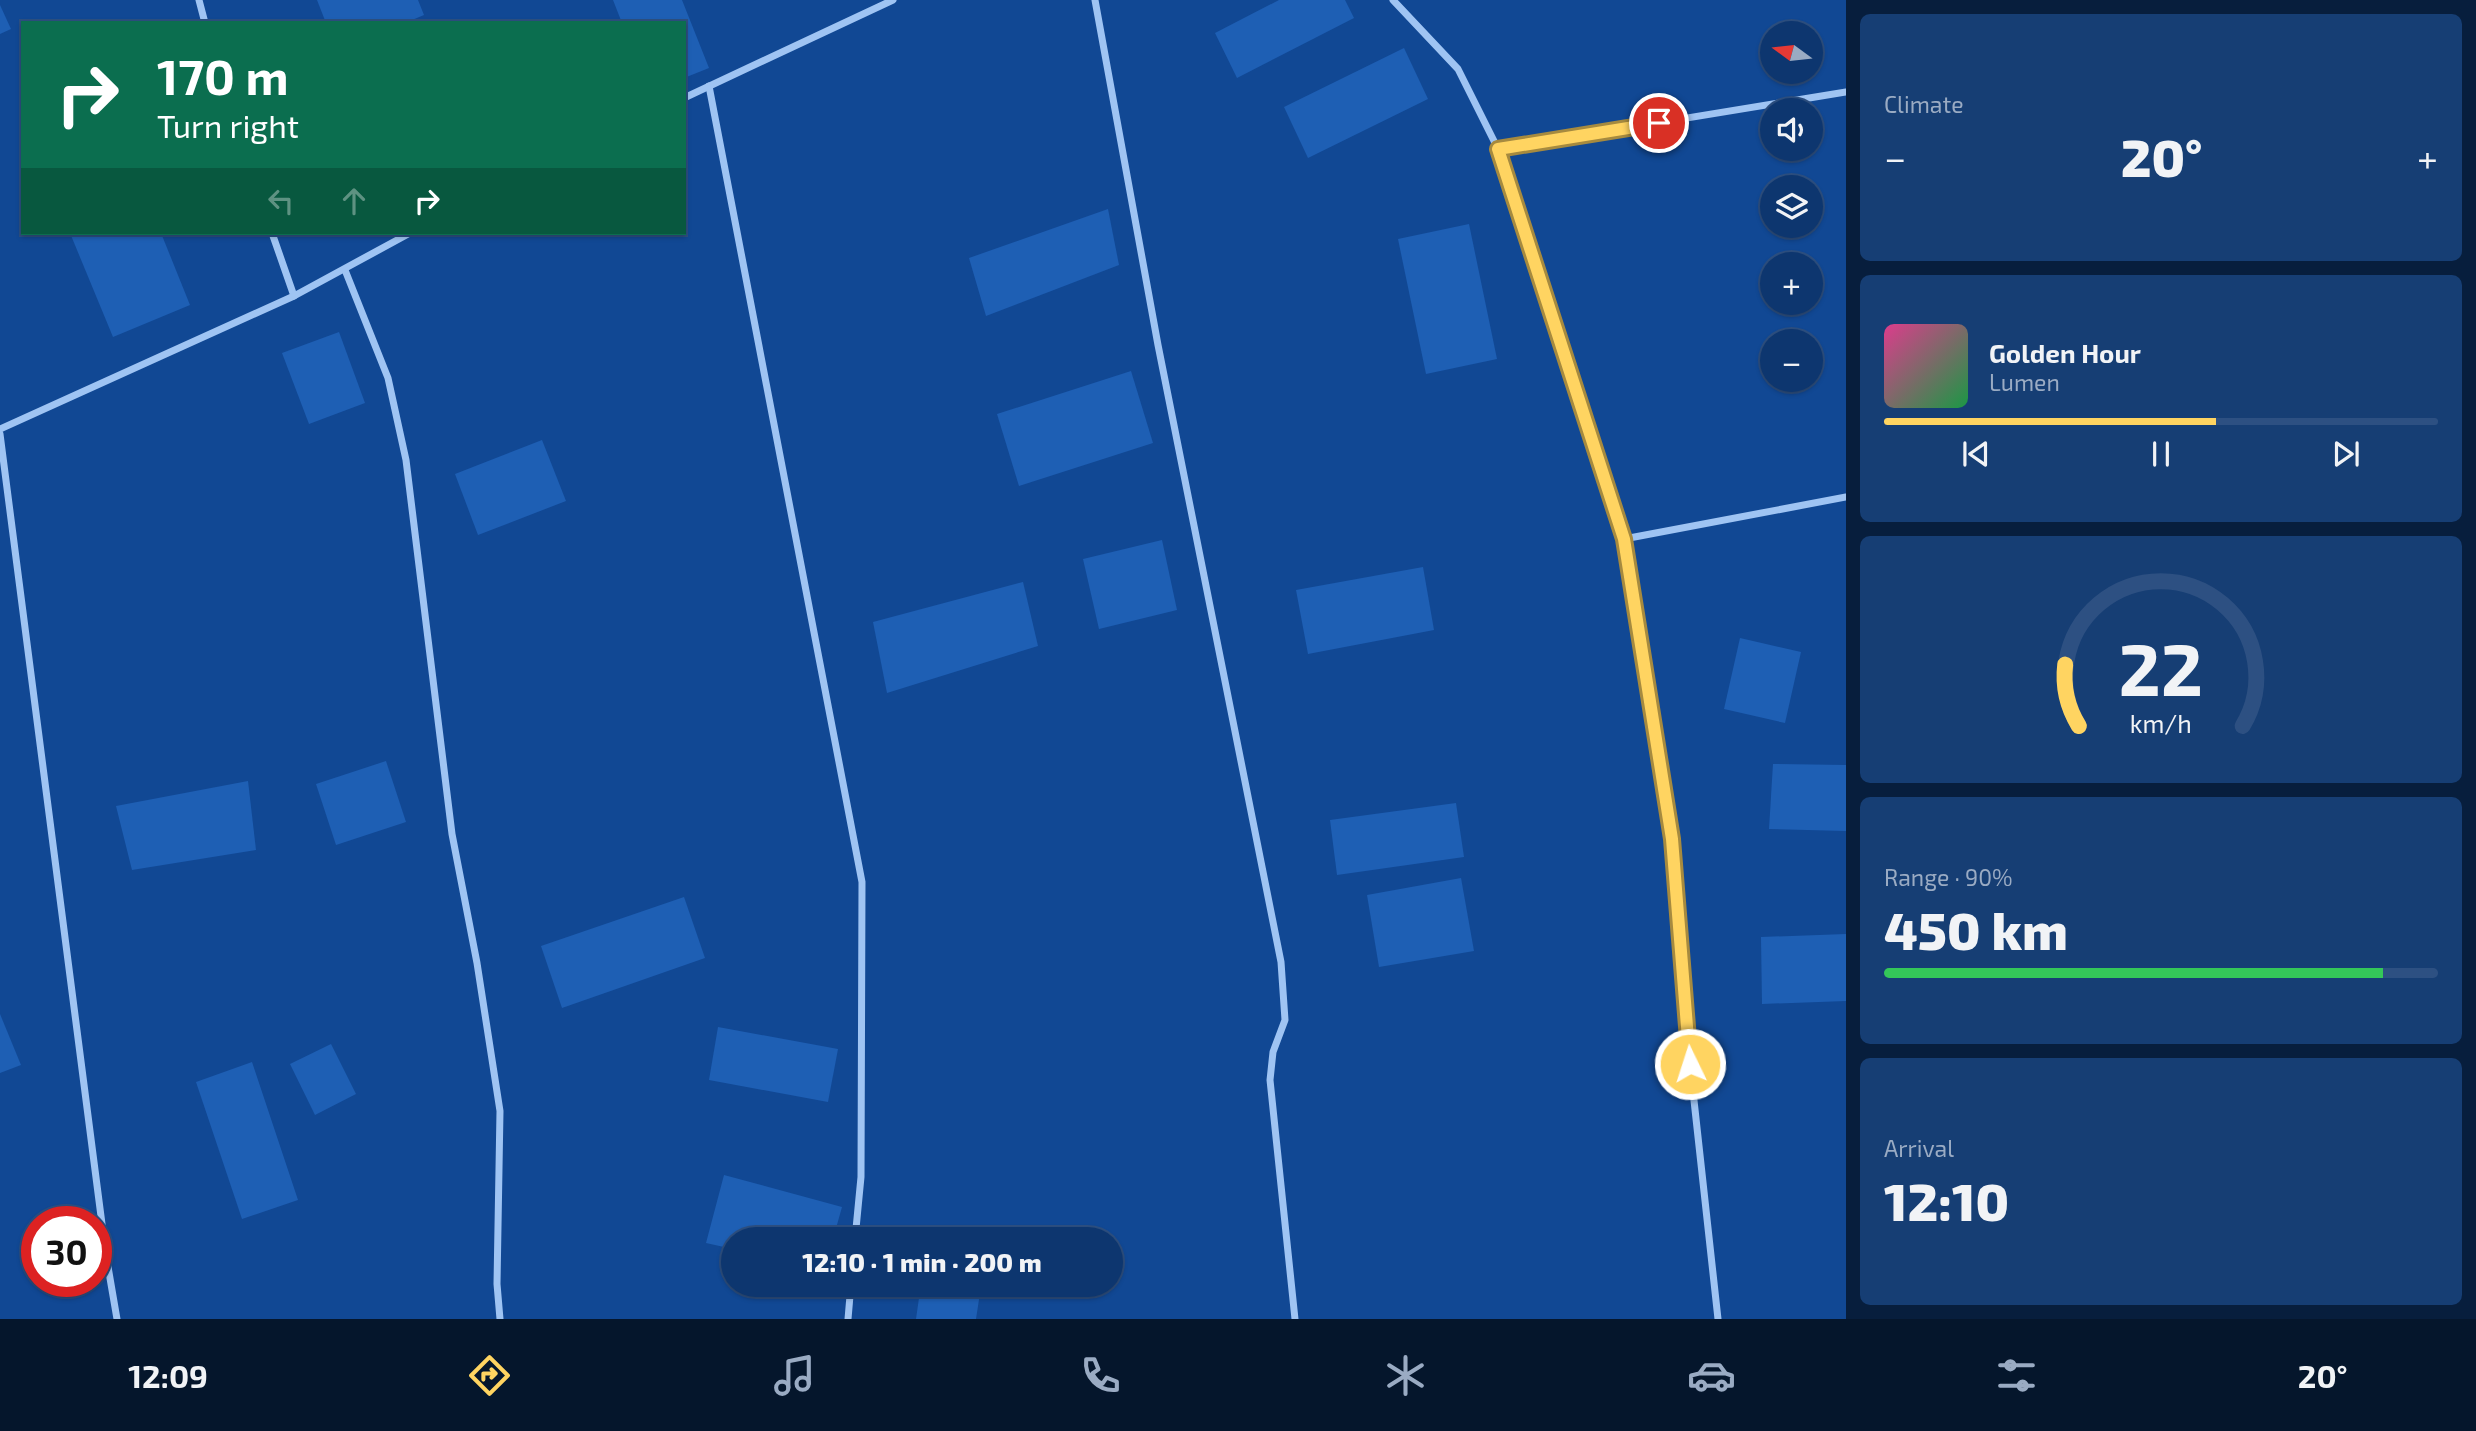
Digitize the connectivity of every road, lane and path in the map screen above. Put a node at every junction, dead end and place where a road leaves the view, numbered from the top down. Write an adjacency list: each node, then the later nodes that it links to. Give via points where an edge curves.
1 (199, 0): 5 (street)
2 (892, 0): 6 (street)
3 (1095, 0): 22 (street, via 1158,345 1282,962 1285,1020 1273,1052 1270,1080)
4 (1393, 0): 9 (street, via 1458,69)
5 (204, 21)
6 (709, 86): 8 (street); 17 (street, via 862,882 861,1177)
7 (1846, 92): 9 (street)
8 (686, 97)
9 (1498, 149): 16 (street)
10 (273, 235): 13 (street)
11 (406, 235): 12 (street)
12 (345, 270): 13 (street); 20 (street, via 388,378 406,460 452,834 500,1111)
13 (295, 296): 14 (street)
14 (0, 431): 19 (street)
15 (1846, 497): 16 (street)
16 (1624, 539): 23 (street, via 1672,839 1690,1064)
17 (856, 1227)
18 (850, 1297): 21 (street)
19 (117, 1319)
20 (500, 1319)
21 (849, 1319)
22 (1294, 1319)
23 (1718, 1319)

